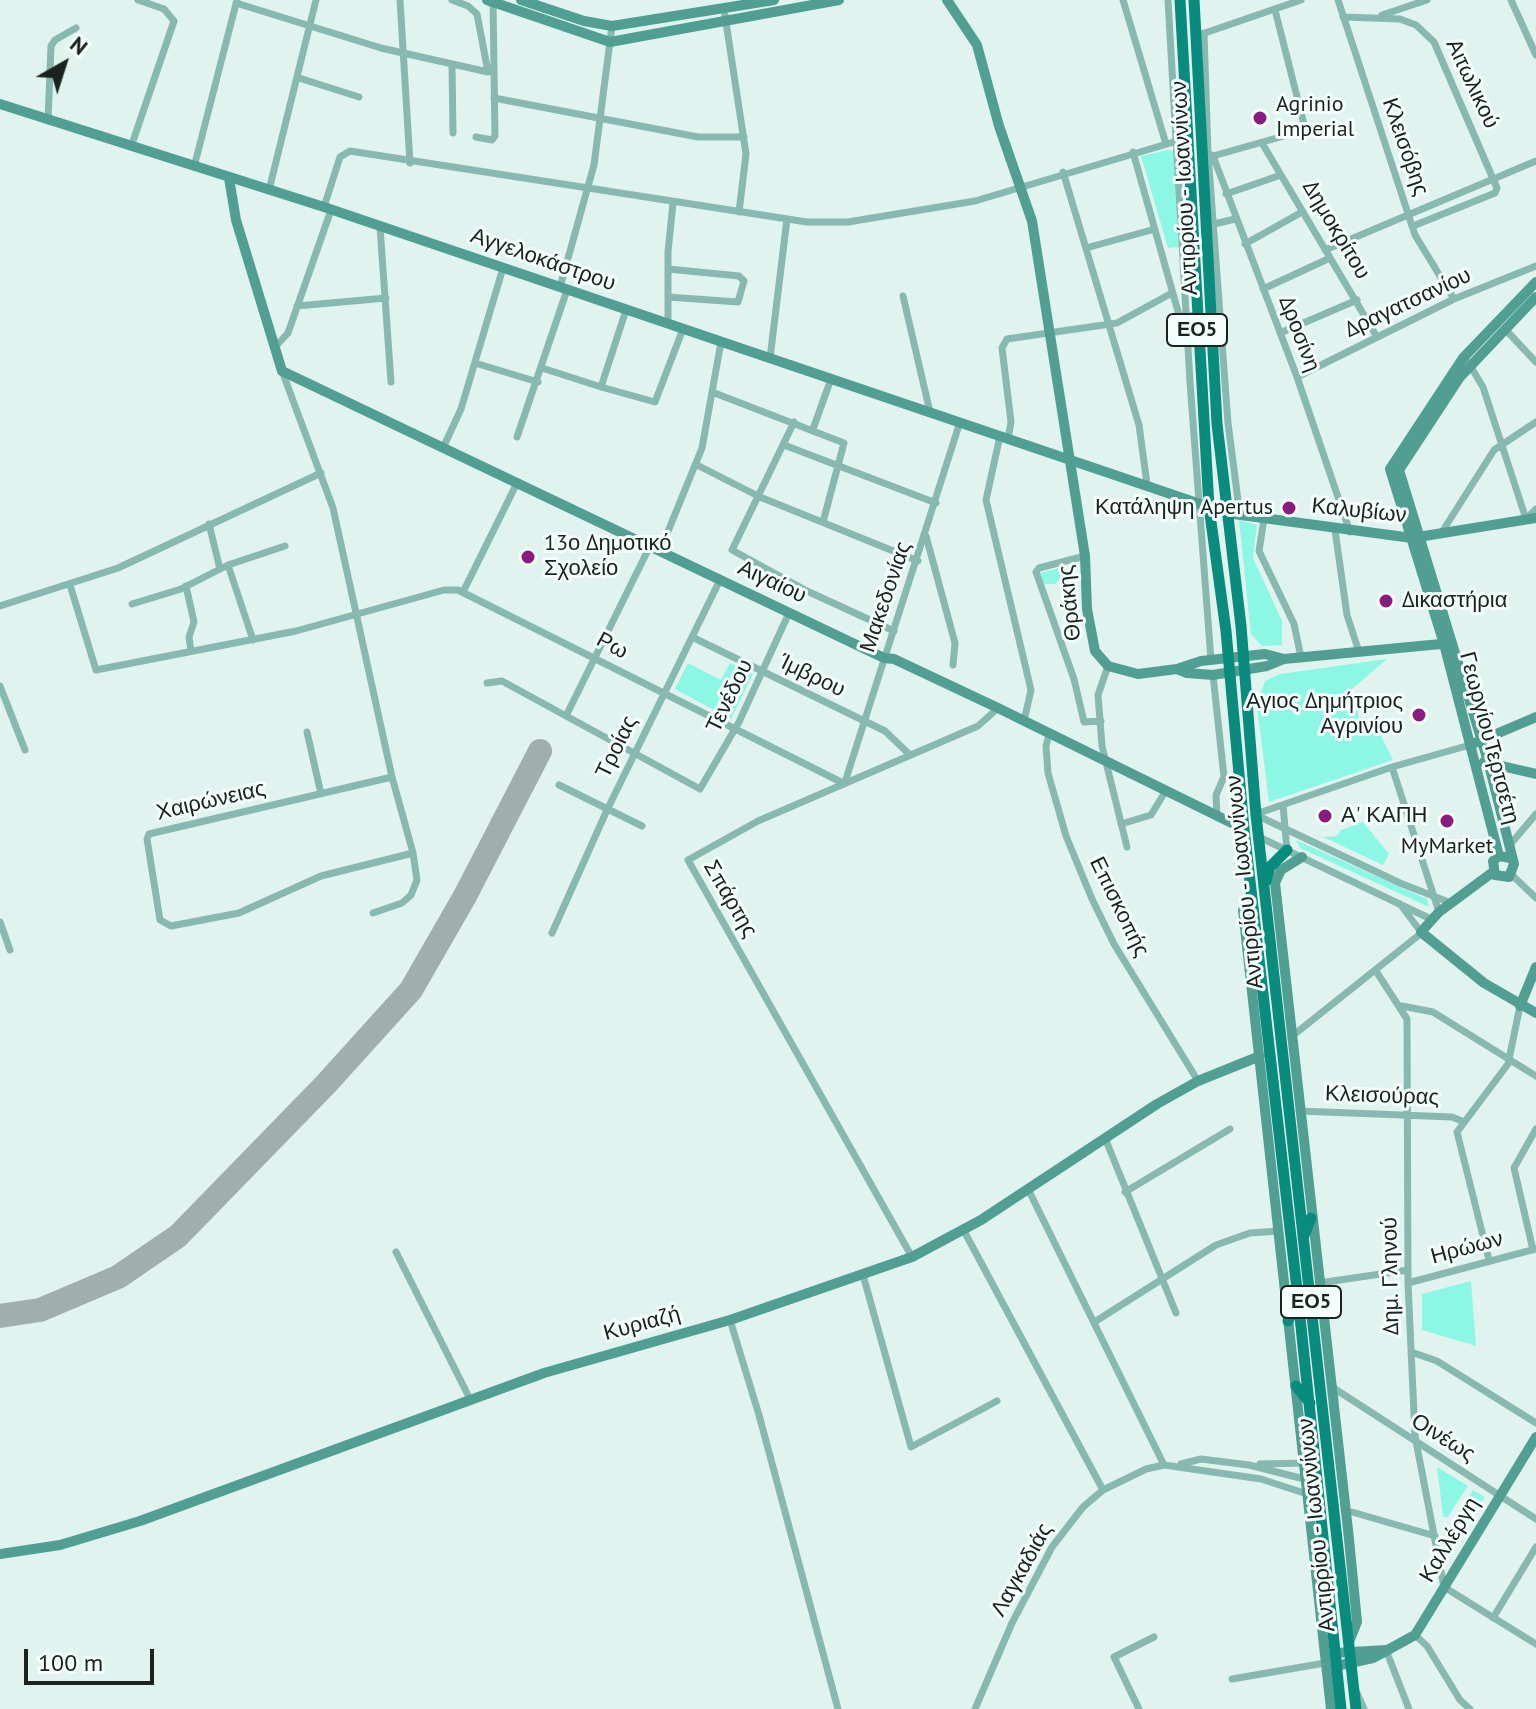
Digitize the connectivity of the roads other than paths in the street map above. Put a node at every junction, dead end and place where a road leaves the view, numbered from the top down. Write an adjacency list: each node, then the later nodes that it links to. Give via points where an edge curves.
1 (138, 0): 45 (street, via 169,12 174,21)
2 (316, 0): 24 (street)
3 (400, 0): 29 (street)
4 (452, 0): 31 (street, via 477,14 488,72)
5 (521, 0): 25 (street)
6 (774, 0): 19 (street)
7 (839, 0): 23 (street)
8 (947, 0): 55 (street, Θράκης, via 974,38)
9 (1123, 0): 44 (street)
10 (1168, 0): 42 (street)
11 (1180, 0): 89 (main road, Αντιρρίου - Ιωαννίνων / ΕΟ5)
12 (1194, 0): 27 (main road, Αντιρρίου - Ιωαννίνων / ΕΟ5)
13 (1301, 0): 20 (street)
14 (1338, 0): 22 (street, Κλεισόβης)
15 (1427, 0): 21 (street)
16 (1511, 0): 30 (street)
17 (237, 1): 24 (street); 50 (street)
18 (491, 1): 28 (street); 34 (street)
19 (724, 9): 23 (street); 25 (street)
20 (1275, 10): 27 (street); 43 (street, via 1304,124 1298,132)
21 (1380, 16): 22 (street, Αιτωλικού); 54 (street, Αιτωλικού, via 1416,25 1434,42)
22 (1343, 17): 63 (street, Κλεισόβης)
23 (727, 22): 28 (street); 41 (street)
24 (310, 26): 29 (street); 32 (street)
25 (612, 26): 28 (street)
26 (76, 28): 37 (street, via 51,46)
27 (1200, 34): 39 (main road, Αντιρρίου - Ιωαννίνων / ΕΟ5)
28 (610, 42): 36 (street)
29 (403, 53): 31 (street); 49 (street)
30 (1536, 55)
31 (452, 64): 38 (street)
32 (299, 78): 33 (street); 57 (street)
33 (359, 97)
34 (494, 98): 36 (street); 40 (street, via 495,137)
35 (0, 104): 37 (street, Αγγελοκάστρου)
36 (600, 119): 41 (street, via 698,137); 56 (street)
37 (48, 121): 45 (street, Αγγελοκάστρου)
38 (453, 133)
39 (1204, 134): 47 (street); 115 (main road, Αντιρρίου - Ιωαννίνων / ΕΟ5)
40 (476, 137)
41 (744, 137): 61 (street)
42 (1177, 141): 44 (street); 89 (street)
43 (1262, 143): 47 (street); 52 (street, Δημοκρίτου)
44 (1166, 144): 46 (street)
45 (131, 147): 50 (street, Αγγελοκάστρου)
46 (1133, 152): 51 (street); 69 (street)
47 (1210, 154): 58 (street, Δροσίνη); 66 (street)
48 (1536, 161): 54 (street)
49 (410, 163): 56 (street); 60 (street, via 345,152)
50 (194, 167): 53 (street, Αγγελοκάστρου)
51 (1063, 172): 55 (street); 71 (street)
52 (1281, 175): 58 (street); 62 (street, Δημοκρίτου)
53 (229, 178): 57 (street, Αγγελοκάστρου); 98 (street, via 236,220)
54 (1493, 178): 63 (street); 67 (street, Αιτωλικού, via 1495,193)
55 (1020, 186): 64 (street, via 975,201 863,220); 94 (street, Θράκης, via 1032,221)
56 (588, 189): 59 (street); 78 (street)
57 (269, 190): 60 (street, Αγγελοκάστρου)
58 (1226, 194): 65 (street, Δροσίνη)
59 (673, 203): 61 (street); 76 (street)
60 (328, 209): 68 (street, Αγγελοκάστρου); 87 (street)
61 (739, 212): 64 (street)
62 (1302, 212): 70 (street); 72 (street, Δημοκρίτου)
63 (1409, 214): 67 (street, Κλεισόβης); 72 (street)
64 (787, 219): 99 (street)
65 (1235, 219): 66 (street); 70 (street, Δροσίνη)
66 (1214, 224): 115 (street)
67 (1413, 226): 85 (street, Κλεισόβης)
68 (380, 227): 75 (street, Αγγελοκάστρου); 84 (street)
69 (1155, 229): 71 (street); 80 (street)
70 (1245, 244): 79 (street, Δροσίνη)
71 (1086, 248): 91 (street)
72 (1325, 250): 73 (street, Δημοκρίτου)
73 (1330, 258): 79 (street); 86 (street, Δημοκρίτου)
74 (1536, 266): 85 (street, Δραγατσανίου)
75 (503, 268): 78 (street, Αγγελοκάστρου); 102 (street)
76 (668, 269): 82 (street); 82 (street, via 739,276 744,281 738,302)
77 (1536, 282): 100 (street)
78 (563, 288): 88 (street, Αγγελοκάστρου); 103 (street)
79 (1263, 289): 95 (street, Δροσίνη)
80 (1172, 293): 89 (street, via 1179,315); 91 (street)
81 (903, 296): 111 (street)
82 (668, 297): 90 (street)
83 (1536, 297): 93 (street)
84 (386, 298): 87 (street); 107 (street)
85 (1454, 299): 96 (street, Δραγατσανίου)
86 (1357, 300): 95 (street); 96 (street, Δημοκρίτου)
87 (297, 306): 98 (street, via 288,333)
88 (626, 310): 90 (street, Αγγελοκάστρου); 109 (street)
89 (1191, 316): 130 (main road, Αντιρρίου - Ιωαννίνων / ΕΟ5)
90 (668, 324): 92 (street, Αγγελοκάστρου)
91 (1109, 324): 94 (street); 127 (street, via 1139,425)
92 (683, 329): 97 (street, Αγγελοκάστρου); 109 (street, via 655,402)
93 (1505, 329): 100 (street); 101 (street)
94 (1052, 333): 118 (street, via 1011,337 1004,343 1011,422); 122 (street, Θράκης)
95 (1280, 333): 105 (street, Δροσίνη)
96 (1377, 337): 105 (street, Δραγατσανίου)
97 (721, 342): 99 (street, Αγγελοκάστρου); 110 (street)
98 (276, 346): 104 (street)
99 (770, 358): 106 (street, Αγγελοκάστρου)
100 (1467, 361): 119 (street, via 1483,387); 142 (street, ΓεωργίουΤερτσέτη, via 1400,467)
101 (1536, 362)
102 (475, 363): 108 (street); 121 (street)
103 (542, 368): 108 (street); 109 (street)
104 (282, 371): 121 (street, Αιγαίου); 125 (street)
105 (1297, 377): 139 (street, Δροσίνη)
106 (831, 379): 111 (street, Αγγελοκάστρου); 116 (street)
107 (391, 382)
108 (538, 382): 117 (street)
109 (601, 387)
110 (712, 392): 112 (street); 123 (street)
111 (930, 412): 113 (street, Αγγελοκάστρου)
112 (794, 422): 116 (street); 120 (street)
113 (960, 422): 118 (street, Αγγελοκάστρου); 129 (street, Μακεδονίας)
114 (1536, 422): 119 (street)
115 (1223, 423): 132 (main road, Αντιρρίου - Ιωαννίνων / ΕΟ5); 133 (street)
116 (813, 429): 124 (street, via 844,443)
117 (517, 437)
118 (1004, 437): 122 (street, Αγγελοκάστρου); 182 (street, via 986,500 1031,690)
119 (1503, 442): 135 (street); 140 (street)
120 (784, 445): 124 (street); 128 (street)
121 (443, 448): 126 (street, Αιγαίου)
122 (1071, 461): 127 (street, Αγγελοκάστρου); 145 (street, Θράκης)
123 (697, 465): 128 (street); 144 (street)
124 (838, 466): 129 (street); 136 (street)
125 (321, 473): 137 (street); 155 (street)
126 (517, 483): 144 (street, Αιγαίου); 151 (street)
127 (1147, 484): 130 (street, Αγγελοκάστρου)
128 (760, 497): 136 (street); 156 (street, via 734,553)
129 (936, 503): 141 (street, Μακεδονίας)
130 (1204, 505): 166 (main road, Αντιρρίου - Ιωαννίνων / ΕΟ5); 168 (street)
131 (1536, 509): 135 (street)
132 (1226, 513): 133 (street, Καλυβίων); 162 (main road, Αντιρρίου - Ιωαννίνων / ΕΟ5)
133 (1240, 516): 134 (street, Καλυβίων)
134 (1264, 519): 138 (street, Καλυβίων); 163 (street, via 1259,551 1294,624)
135 (1531, 519): 140 (street, Καλυβίων)
136 (823, 522): 146 (street)
137 (209, 524): 147 (street); 149 (street)
138 (1335, 530): 139 (street, Καλυβίων); 161 (street)
139 (1350, 532): 142 (street, Καλυβίων)
140 (1442, 532): 142 (street, Καλυβίων)
141 (926, 536): 146 (street, Μακεδονίας); 169 (street, via 955,643)
142 (1416, 537): 159 (street, ΓεωργίουΤερτσέτη)
143 (285, 546): 147 (street)
144 (655, 549): 148 (street, Αιγαίου); 164 (street)
145 (1085, 556): 170 (street, Θράκης, via 1091,636); 183 (street, via 1036,572 1084,722)
146 (918, 561): 156 (street, Μακεδονίας)
147 (224, 567): 150 (street); 158 (street)
148 (720, 580): 154 (street, Αιγαίου); 157 (street, Τροίας)
149 (70, 585): 153 (street); 160 (street, via 96,670)
150 (186, 586): 152 (street); 160 (street, via 194,622)
151 (463, 592): 155 (street, via 444,590); 164 (street, Ρω)
152 (132, 604)
153 (0, 606)
154 (789, 613): 165 (street, Αιγαίου); 173 (street, Τενέδου)
155 (356, 616): 158 (street); 197 (street)
156 (894, 631): 165 (street, Μακεδονίας)
157 (692, 637): 173 (street, Ίμβρου); 178 (street, Τροίας)
158 (253, 640): 160 (street)
159 (1448, 643): 161 (street); 188 (street, ΓεωργίουΤερτσέτη)
160 (191, 651)
161 (1359, 652): 163 (street)
162 (1243, 657): 166 (street); 167 (street, via 1270,654); 172 (main road, Αντιρρίου - Ιωαννίνων / ΕΟ5)
163 (1301, 657): 167 (street)
164 (595, 658): 178 (street, Ρω); 180 (street)
165 (884, 658): 179 (street, Αιγαίου); 184 (street, Μακεδονίας)
166 (1228, 659): 168 (street); 174 (main road, Αντιρρίου - Ιωαννίνων / ΕΟ5)
167 (1284, 659): 172 (street)
168 (1211, 660): 171 (street)
169 (953, 665)
170 (1108, 666): 171 (street, via 1138,674); 183 (street, via 1098,695)
171 (1177, 669): 175 (street)
172 (1244, 670): 174 (street); 204 (main road, Αντιρρίου - Ιωαννίνων / ΕΟ5)
173 (762, 672): 184 (street, Ίμβρου); 185 (street, Τενέδου)
174 (1230, 672): 175 (street); 209 (main road, Αντιρρίου - Ιωαννίνων / ΕΟ5)
175 (1213, 675): 206 (street, via 1224,777 1216,795)
176 (487, 683): 180 (street, via 502,681)
177 (0, 686): 189 (street)
178 (663, 693): 185 (street, Ρω); 190 (street, Τροίας)
179 (998, 708): 182 (street, Αιγαίου); 191 (street, Σπάρτης, via 978,726)
180 (566, 716): 190 (street)
181 (1536, 717): 188 (street)
182 (1024, 721): 187 (street, Αιγαίου)
183 (1101, 721): 193 (street)
184 (867, 722): 191 (street, Ίμβρου, via 891,735); 198 (street, Μακεδονίας)
185 (734, 730): 190 (street, Τενέδου, via 697,789); 198 (street, Ρω)
186 (307, 732): 201 (street)
187 (1049, 734): 193 (street, Αιγαίου); 240 (street, Επισκοπής, via 1048,773 1092,899)
188 (1476, 742): 192 (street, ΓεωργίουΤερτσέτη); 194 (street, ΓεωργίουΤερτσέτη); 195 (street)
189 (25, 750)
190 (634, 754): 203 (street, Τροίας)
191 (910, 755): 198 (street, Σπάρτης)
192 (1488, 761): 194 (street); 196 (street); 215 (street, ΓεωργίουΤερτσέτη)
193 (1106, 764): 200 (street, Αιγαίου); 207 (street)
194 (1475, 766): 215 (street, ΓεωργίουΤερτσέτη)
195 (1392, 767): 202 (street); 221 (street)
196 (1536, 774)
197 (392, 777): 201 (street, Χαιρώνειας); 214 (street)
198 (844, 783): 259 (street, Σπάρτης, via 758,821 688,862)
199 (559, 785): 203 (street)
200 (1165, 792): 206 (street, Αιγαίου); 207 (street, via 1151,815)
201 (321, 794): 214 (street, Χαιρώνειας, via 149,834 162,923 171,926 252,910 321,876)
202 (1283, 805): 204 (street); 210 (street)
203 (607, 810): 208 (street); 229 (street, Τροίας)
204 (1256, 814): 210 (street); 211 (main road, Αντιρρίου - Ιωαννίνων / ΕΟ5)
205 (1536, 814): 215 (street)
206 (1217, 817): 209 (street, Αιγαίου)
207 (1121, 824): 212 (street)
208 (642, 826)
209 (1244, 829): 220 (main road, Αντιρρίου - Ιωαννίνων / ΕΟ5)
210 (1288, 831): 213 (street); 221 (street)
211 (1259, 837): 213 (street); 219 (main road, Αντιρρίου - Ιωαννίνων / ΕΟ5)
212 (1127, 847)
213 (1287, 850): 216 (street); 219 (main road, via 1270,867)
214 (413, 853): 225 (street, via 413,891 402,903)
215 (1505, 854): 217 (street, via 1492,864); 218 (street, via 1515,868)
216 (1302, 857): 224 (street); 236 (street, via 1283,868 1275,881)
217 (1493, 872): 218 (street, via 1502,878); 223 (street)
218 (1512, 875): 222 (street)
219 (1265, 885): 248 (main road, Αντιρρίου - Ιωαννίνων / ΕΟ5)
220 (1251, 894): 237 (street, via 1243,910); 246 (main road, Αντιρρίου - Ιωαννίνων / ΕΟ5)
221 (1433, 898): 223 (street); 226 (street)
222 (1536, 898)
223 (1451, 903): 226 (street)
224 (1400, 904): 226 (street); 228 (street)
225 (373, 913)
226 (1436, 916): 228 (street)
227 (0, 922): 230 (street)
228 (1421, 932): 232 (street); 234 (street)
229 (552, 933)
230 (10, 950)
231 (1536, 967): 234 (street)
232 (1376, 971): 233 (street, Δημ. Γληνού); 236 (street)
233 (1402, 1006): 238 (street, via 1433,1012); 243 (street, Δημ. Γληνού, via 1407,1019)
234 (1520, 1006): 235 (street); 238 (street)
235 (1536, 1013)
236 (1291, 1037): 242 (street)
237 (1260, 1056): 240 (street, Κυριαζή); 241 (street)
238 (1510, 1059): 239 (street); 244 (street)
239 (1536, 1076)
240 (1198, 1081): 249 (street, Κυριαζή)
241 (1265, 1107): 246 (main road); 255 (street)
242 (1299, 1111): 243 (street, Κλεισούρας); 250 (street)
243 (1406, 1115): 244 (street, Κλεισούρας); 261 (street, Δημ. Γληνού)
244 (1462, 1121): 260 (street, via 1457,1135)
245 (1230, 1129): 252 (street)
246 (1278, 1129): 266 (main road, Αντιρρίου - Ιωαννίνων / ΕΟ5)
247 (1536, 1129): 257 (street, via 1514,1168)
248 (1291, 1131): 250 (main road); 256 (main road, Αντιρρίου - Ιωαννίνων / ΕΟ5)
249 (1105, 1138): 251 (street, Κυριαζή); 252 (street)
250 (1303, 1155): 253 (street)
251 (1028, 1189): 254 (street, Κυριαζή); 269 (street)
252 (1125, 1192): 263 (street)
253 (1311, 1218): 256 (main road); 264 (street)
254 (964, 1231): 259 (street, Κυριαζή); 285 (street)
255 (1279, 1231): 263 (street, via 1226,1240); 270 (street)
256 (1303, 1238): 299 (main road, Αντιρρίου - Ιωαννίνων / ΕΟ5)
257 (1534, 1249): 260 (street, Ηρώων)
258 (396, 1252): 274 (street)
259 (912, 1257): 262 (street, Κυριαζή)
260 (1489, 1260): 265 (street, Ηρώων)
261 (1408, 1270): 264 (street); 265 (street, Δημ. Γληνού)
262 (863, 1275): 268 (street, Κυριαζή); 275 (street, via 911,1447)
263 (1161, 1279): 267 (street); 269 (street)
264 (1319, 1283): 273 (street)
265 (1408, 1283): 271 (street, Δημ. Γληνού)
266 (1298, 1298): 270 (main road); 276 (main road, Αντιρρίου - Ιωαννίνων / ΕΟ5)
267 (1176, 1313)
268 (730, 1320): 274 (street, Κυριαζή, via 616,1351); 303 (street)
269 (1096, 1321): 281 (street)
270 (1288, 1321): 272 (street)
271 (1411, 1352): 277 (street, via 1437,1361); 279 (street, Δημ. Γληνού)
272 (1296, 1386): 276 (main road); 280 (street)
273 (1332, 1387): 279 (street, Οινέως); 299 (street, via 1357,1622)
274 (471, 1401): 292 (street, Κυριαζή, via 128,1525 60,1545)
275 (997, 1401)
276 (1310, 1403): 300 (main road, Αντιρρίου - Ιωαννίνων / ΕΟ5)
277 (1536, 1423)
278 (1536, 1439): 287 (street, Καλλέργη)
279 (1416, 1443): 287 (street, Οινέως); 290 (street, Δημ. Γληνού)
280 (1306, 1463): 283 (street, Λαγκαδιάς); 284 (street)
281 (1164, 1465): 282 (street, Λαγκαδιάς); 285 (street, Λαγκαδιάς)
282 (1179, 1465): 283 (street, Λαγκαδιάς, via 1201,1459); 286 (street, Λαγκαδιάς, via 1261,1479)
283 (1249, 1465): 284 (street, Λαγκαδιάς)
284 (1308, 1480): 300 (street)
285 (1103, 1490): 304 (street, Λαγκαδιάς, via 1077,1513 1052,1547)
286 (1304, 1493)
287 (1500, 1496): 289 (street, Οινέως); 293 (street, Καλλέργη)
288 (1352, 1512): 290 (street)
289 (1536, 1519)
290 (1435, 1536): 293 (street, Δημ. Γληνού)
291 (1536, 1547): 294 (street)
292 (0, 1554)
293 (1444, 1587): 294 (street); 295 (street, Καλλέργη)
294 (1493, 1618): 297 (street)
295 (1415, 1635): 298 (street); 311 (street)
296 (1154, 1637): 305 (street, via 1118,1653 1115,1663)
297 (1536, 1644)
298 (1386, 1650): 299 (street); 310 (street)
299 (1350, 1652): 300 (street); 302 (main road, Αντιρρίου - Ιωαννίνων / ΕΟ5)
300 (1332, 1660): 301 (street); 306 (street); 307 (main road, Αντιρρίου - Ιωαννίνων / ΕΟ5)
301 (1232, 1679)
302 (1354, 1687): 308 (main road, Αντιρρίου - Ιωαννίνων / ΕΟ5); 309 (street)
303 (838, 1709)
304 (975, 1709)
305 (1139, 1709)
306 (1331, 1709)
307 (1341, 1709)
308 (1356, 1709)
309 (1364, 1709)
310 (1409, 1709)
311 (1470, 1709)

